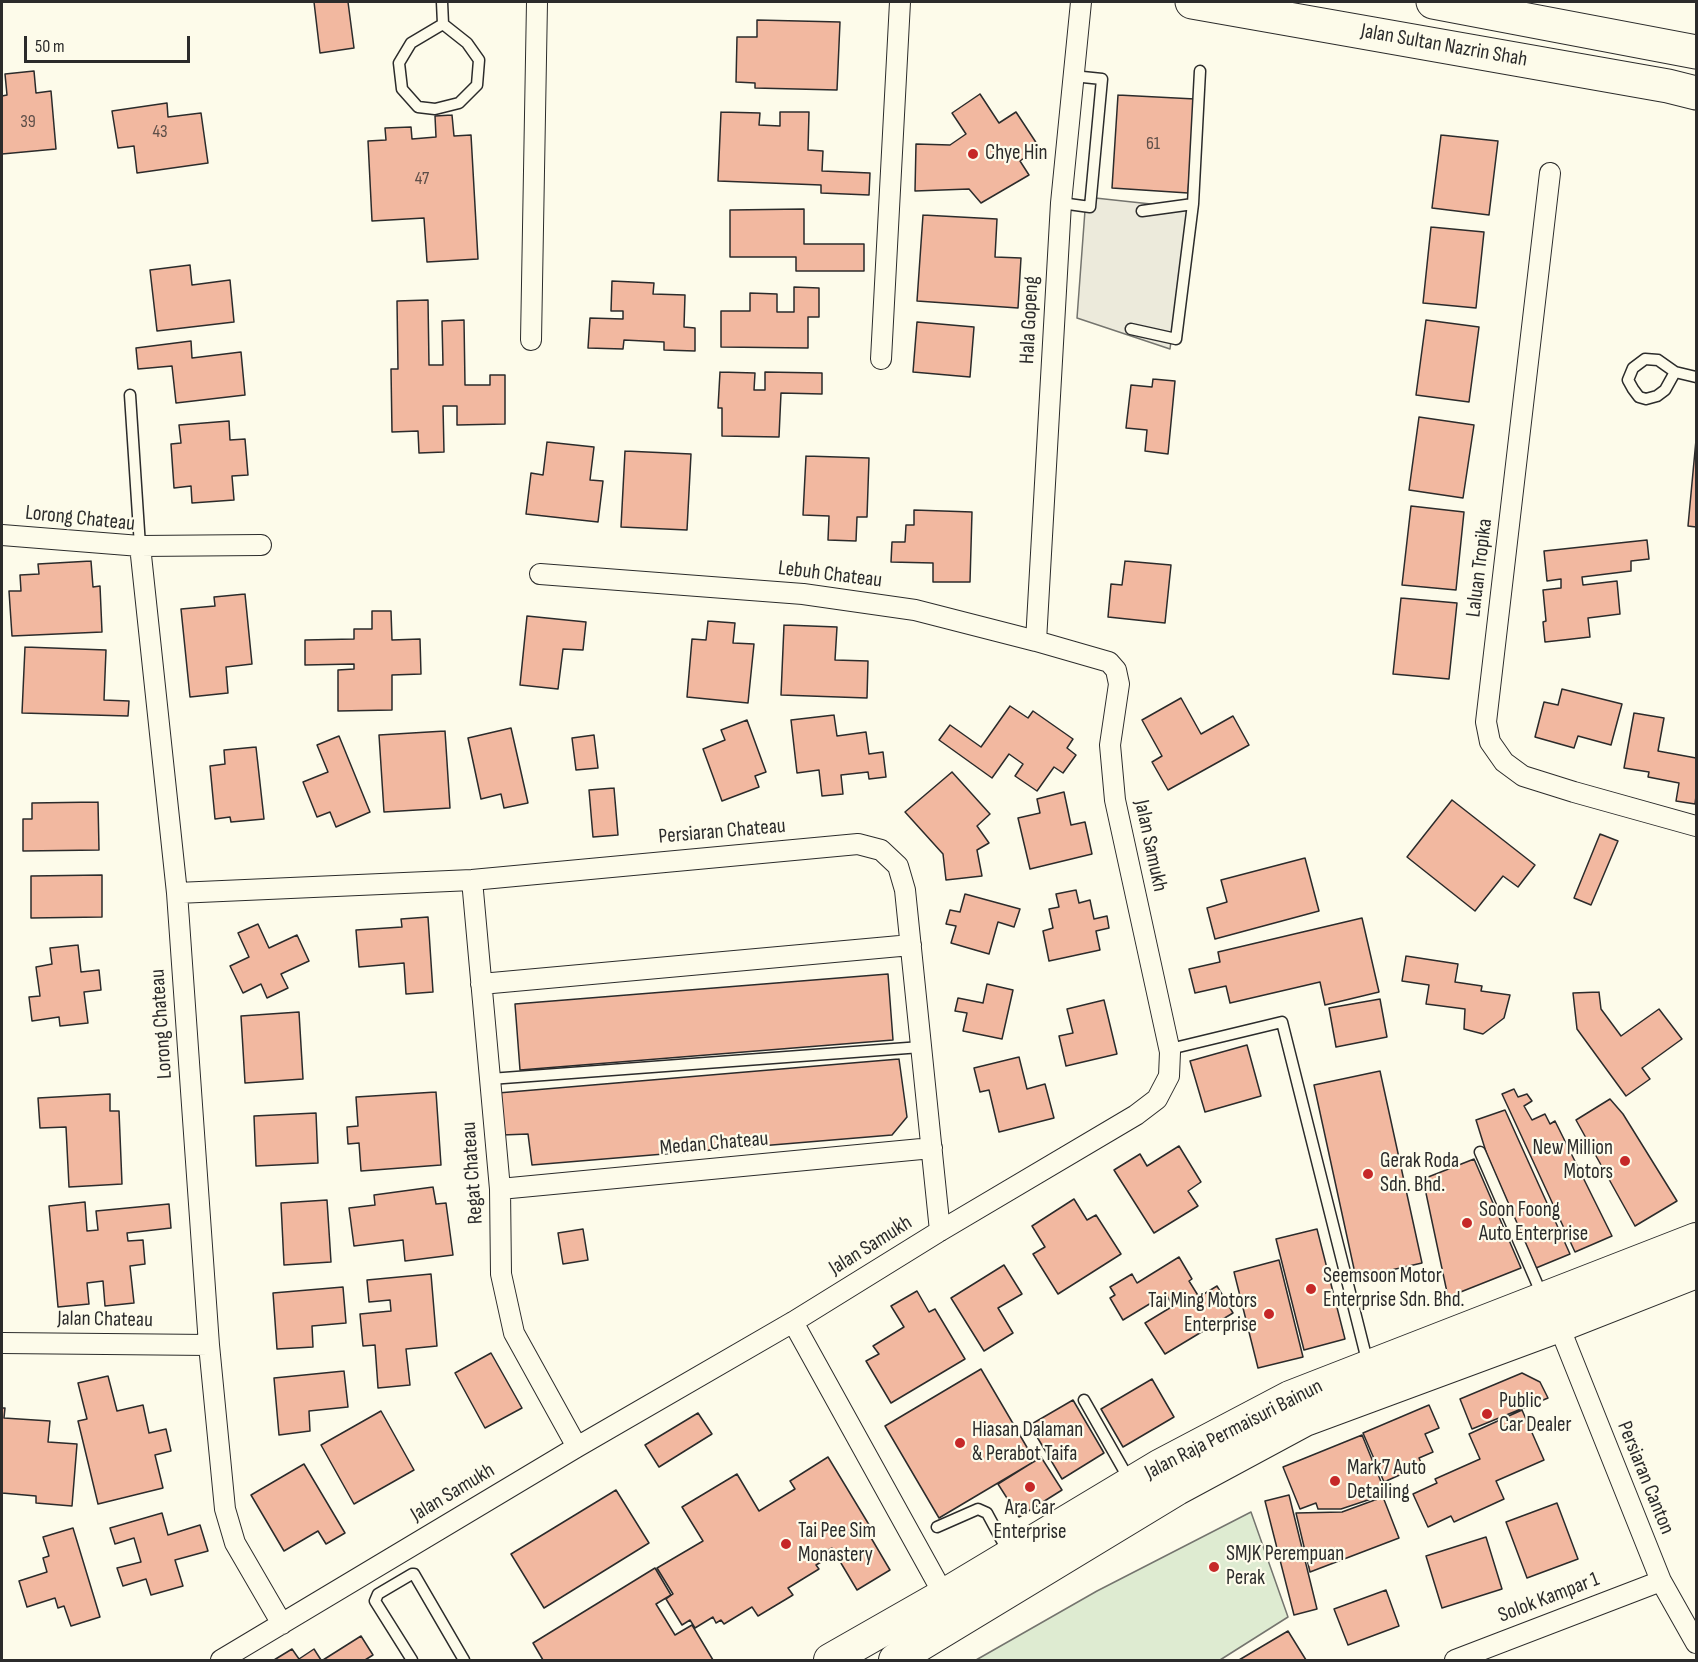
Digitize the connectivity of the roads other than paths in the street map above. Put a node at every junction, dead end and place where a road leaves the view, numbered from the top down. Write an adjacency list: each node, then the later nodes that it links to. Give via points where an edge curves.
1 (442, 2): 7 (lane)
2 (537, 2): 17 (street)
3 (900, 2): 18 (street)
4 (1081, 2): 10 (street, Hala Gopeng)
5 (1192, 2): 11 (highway, Jalan Sultan Nazrin Shah)
6 (1433, 2): 8 (highway, Jalan Sultan Nazrin Shah)
7 (443, 24): 7 (lane, via 411,44 399,63 402,89 418,107 435,109 459,103 477,85 479,60 467,43)
8 (1696, 52)
9 (1200, 70): 14 (lane)
10 (1073, 76): 13 (street, Hala Gopeng); 13 (lane, via 1102,79 1090,207)
11 (1696, 93)
12 (1550, 173): 30 (street, Laluan Tropika, via 1486,722 1490,742 1504,762 1523,776)
13 (1061, 203): 28 (street, Hala Gopeng)
14 (1193, 204): 15 (lane); 16 (lane, via 1176,339)
15 (1142, 211)
16 (1131, 329)
17 (531, 340)
18 (881, 359)
19 (1675, 372): 20 (lane); 22 (lane, via 1657,396); 22 (lane, via 1658,360 1645,359 1633,368 1628,380)
20 (1696, 377)
21 (130, 395): 26 (lane)
22 (1640, 397): 23 (lane)
23 (1639, 409)
24 (2, 535): 26 (street, Lorong Chateau)
25 (261, 545): 26 (street)
26 (140, 546): 32 (street, Lorong Chateau)
27 (540, 574): 28 (street, Lebuh Chateau, via 803,594 915,610)
28 (1036, 641): 29 (street, Lebuh Chateau)
29 (1109, 662): 36 (street, Jalan Samukh, via 1116,670 1119,684 1110,745 1115,800)
30 (1696, 825)
31 (472, 880): 32 (street, Persiaran Chateau); 33 (street, Persiaran Chateau, via 858,844 881,850 898,866); 34 (street, Regat Chateau)
32 (177, 893): 48 (street, Lorong Chateau)
33 (911, 945): 34 (street); 35 (street, Persiaran Chateau)
34 (482, 984): 37 (street, Regat Chateau)
35 (921, 1047): 37 (lane); 38 (street, Persiaran Chateau)
36 (1170, 1049): 41 (street, Jalan Samukh, via 1169,1076 1157,1098 1136,1115); 49 (lane, via 1282,1022)
37 (490, 1079): 40 (street, Regat Chateau)
38 (932, 1148): 40 (street, Medan Chateau); 41 (street, Persiaran Chateau)
39 (1480, 1152): 44 (lane)
40 (500, 1189): 51 (street, Regat Chateau, via 501,1274 514,1333)
41 (940, 1231): 45 (street, Jalan Samukh)
42 (1696, 1239): 44 (main road, Jalan Raja Permaisuri Bainun)
43 (1693, 1276): 46 (main road, Jalan Raja Permaisuri Bainun)
44 (1544, 1299): 49 (main road, Jalan Raja Permaisuri Bainun)
45 (793, 1322): 51 (street, Jalan Samukh); 56 (street)
46 (1558, 1326): 55 (street, Persiaran Canton); 63 (main road, Jalan Raja Permaisuri Bainun, via 1305,1420 1177,1489)
47 (2, 1343): 48 (street, Jalan Chateau)
48 (209, 1345): 57 (street, Lorong Chateau, via 225,1509 235,1543)
49 (1368, 1366): 52 (main road, Jalan Raja Permaisuri Bainun, via 1290,1397)
50 (1084, 1400): 52 (lane)
51 (577, 1447): 57 (street, Jalan Samukh)
52 (1131, 1483): 54 (main road, Jalan Raja Permaisuri Bainun)
53 (937, 1527): 54 (lane, via 978,1509 987,1514)
54 (1010, 1556): 56 (main road, Jalan Raja Permaisuri Bainun)
55 (1660, 1581): 58 (street, Persiaran Canton); 64 (street, Solok Kampar 1)
56 (944, 1595): 62 (main road, Jalan Raja Permaisuri Bainun)
57 (282, 1624): 59 (street, Jalan Samukh)
58 (1696, 1643)
59 (221, 1660)
60 (412, 1660): 61 (lane, via 375,1600 378,1594 412,1574)
61 (464, 1660)
62 (830, 1660)
63 (895, 1660)
64 (1455, 1660)

